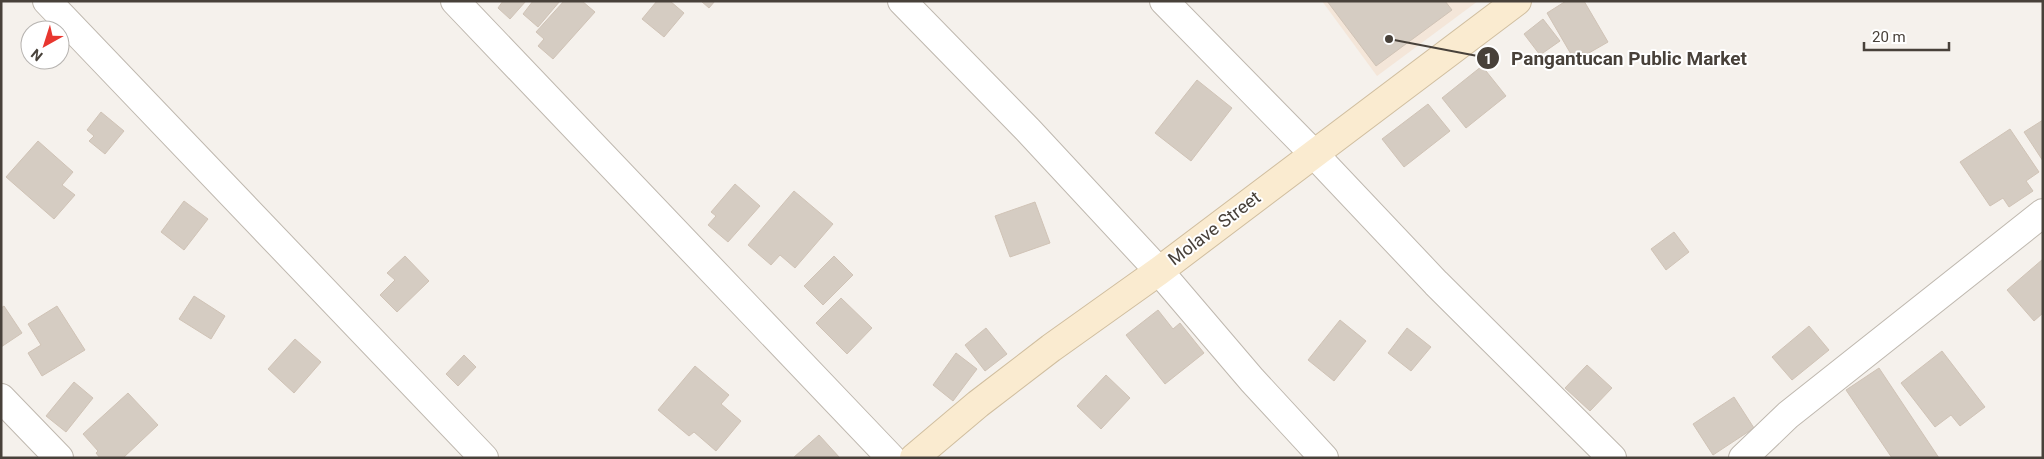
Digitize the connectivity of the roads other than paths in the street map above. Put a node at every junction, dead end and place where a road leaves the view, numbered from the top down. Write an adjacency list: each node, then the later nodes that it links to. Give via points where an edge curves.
1 (47, 1): 11 (street)
2 (454, 1): 12 (street)
3 (902, 1): 8 (street)
4 (1164, 1): 6 (street)
5 (1517, 1): 6 (street, Molave Street)
6 (1313, 153): 8 (street, Molave Street); 15 (street, via 1443,290)
7 (2043, 213): 16 (street, via 1788,415)
8 (1159, 271): 13 (street, Molave Street, via 978,404); 14 (street)
9 (1, 398): 10 (street)
10 (59, 458)
11 (484, 458)
12 (892, 458)
13 (914, 458)
14 (1324, 458)
15 (1612, 458)
16 (1743, 458)

